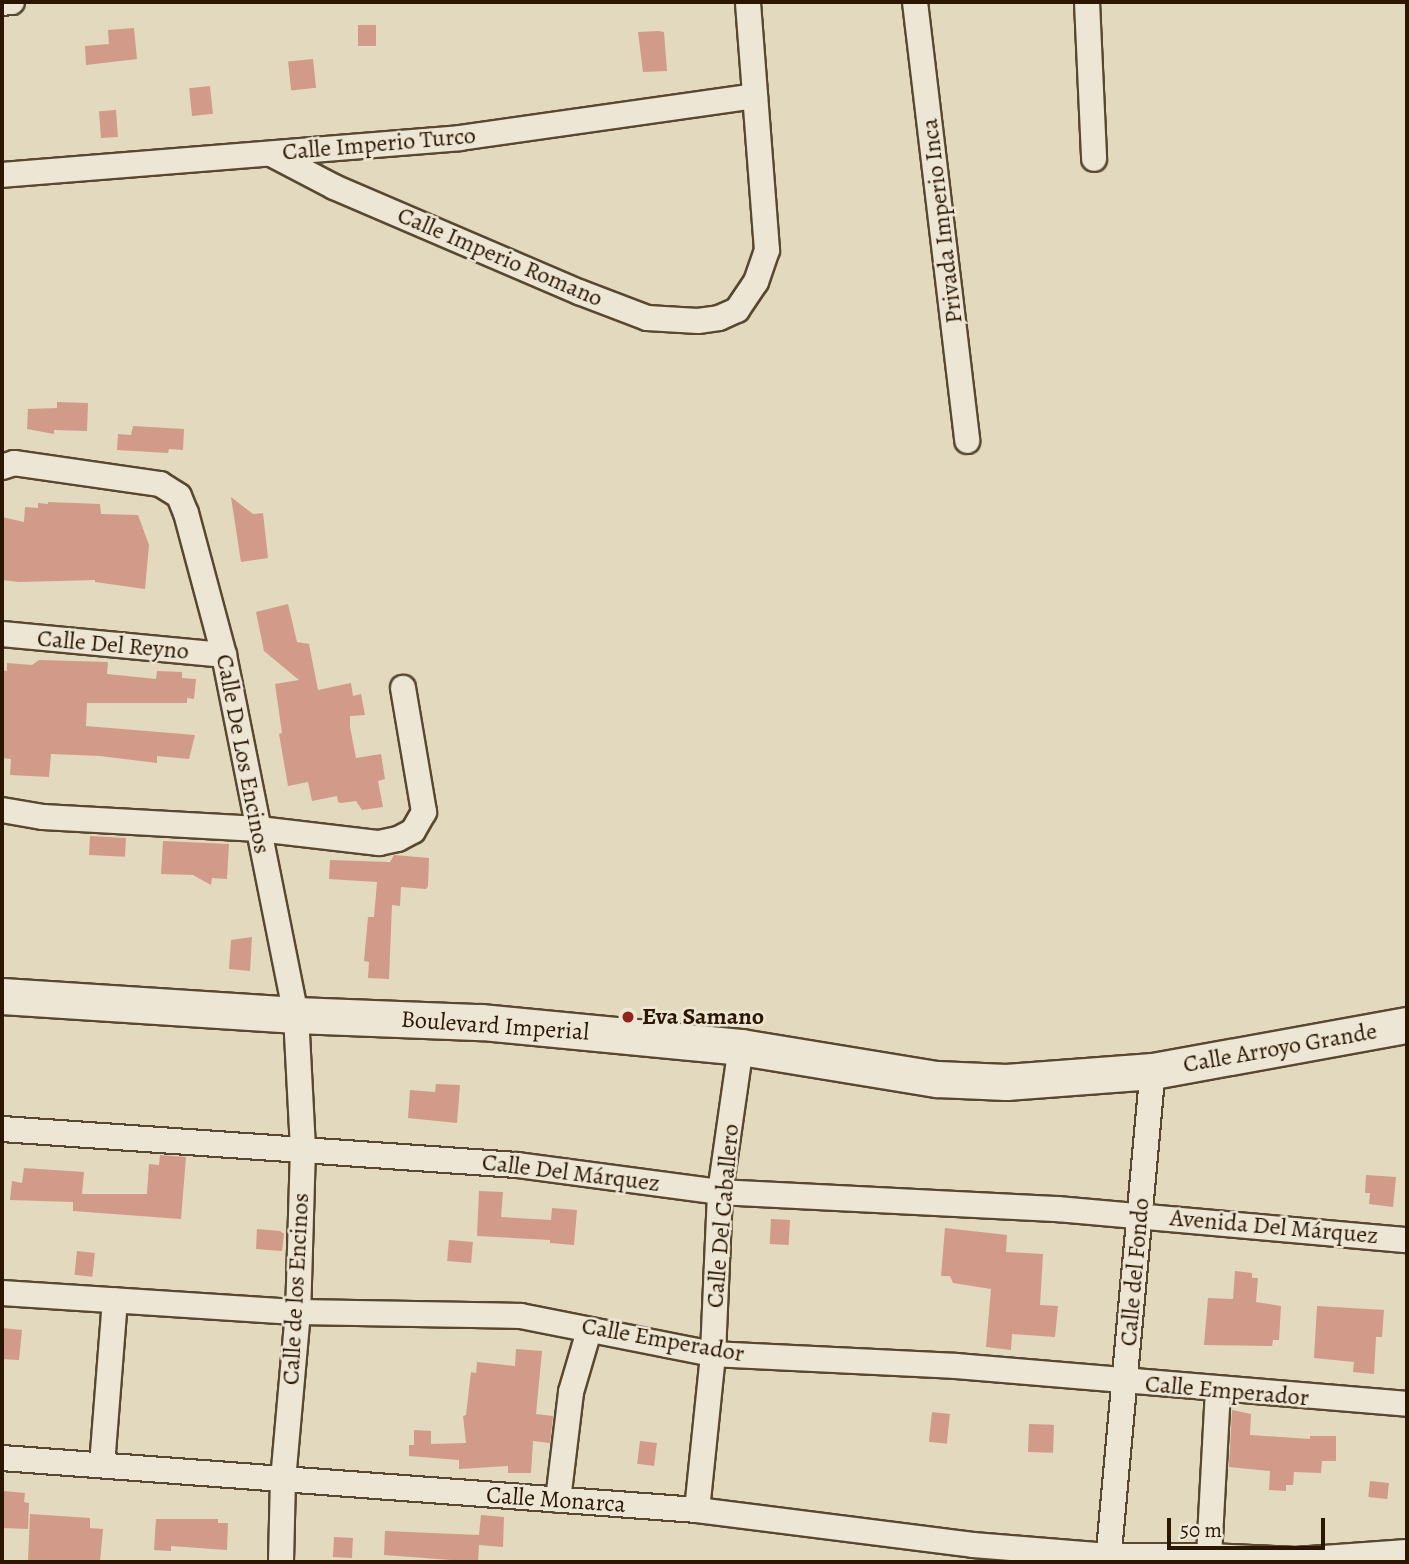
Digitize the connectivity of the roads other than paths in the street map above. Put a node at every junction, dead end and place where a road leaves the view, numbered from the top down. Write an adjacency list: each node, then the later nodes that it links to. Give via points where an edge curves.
1 (12, 2): 5 (street)
2 (748, 2): 6 (street)
3 (915, 2): 10 (street, Privada Imperio Inca)
4 (1087, 2): 8 (street)
5 (2, 3)
6 (755, 96): 7 (street, Calle Imperio Turco, via 460,138); 7 (street, Calle Imperio Romano, via 767,250 756,282 737,310 698,321 647,318 579,292 346,192)
7 (271, 154): 9 (street, Calle Imperio Turco)
8 (1094, 159)
9 (2, 175)
10 (967, 441)
11 (2, 467): 13 (street, Calle De Los Encinos, via 15,463 160,484 178,496 187,513)
12 (2, 634): 13 (street, Calle Del Reyno)
13 (224, 655): 16 (street, Calle De Los Encinos)
14 (402, 688): 16 (street, via 424,812 413,831 379,843)
15 (2, 810): 16 (street, via 43,817)
16 (259, 829): 18 (street, Calle De Los Encinos)
17 (2, 996): 18 (street, Boulevard Imperial)
18 (296, 1015): 20 (street, Boulevard Imperial, via 481,1022); 23 (street, Calle de los Encinos)
19 (1407, 1025): 21 (street, Calle Arroyo Grande)
20 (741, 1047): 21 (street, Boulevard Imperial, via 937,1080 1006,1082); 24 (street, Calle Del Caballero)
21 (1153, 1071): 25 (street, Calle del Fondo)
22 (2, 1129): 23 (street, Calle Del Márquez)
23 (303, 1148): 24 (street, Calle Del Márquez, via 517,1165); 29 (street, Calle de los Encinos)
24 (720, 1192): 25 (street, Calle Del Márquez); 31 (street, Calle Del Caballero)
25 (1140, 1215): 26 (street, Avenida Del Márquez); 32 (street, Calle del Fondo)
26 (1407, 1240)
27 (2, 1293): 28 (street, Calle Emperador)
28 (115, 1301): 29 (street, Calle Emperador); 36 (street)
29 (298, 1312): 30 (street, Calle Emperador, via 521,1316); 37 (street, Calle de los Encinos)
30 (589, 1331): 31 (street, Calle Emperador); 38 (street, via 571,1392)
31 (713, 1354): 32 (street, Calle Emperador, via 956,1366); 39 (street, Calle Del Caballero)
32 (1126, 1382): 33 (street, Calle Emperador); 42 (street, Calle del Fondo)
33 (1217, 1391): 34 (street, Calle Emperador); 41 (street)
34 (1407, 1405)
35 (2, 1458): 36 (street, Calle Monarca)
36 (102, 1465): 37 (street, Calle Monarca)
37 (283, 1479): 38 (street, Calle Monarca); 44 (street, Calle de los Encinos)
38 (558, 1500): 39 (street, Calle Monarca)
39 (697, 1510): 42 (street, Calle Monarca)
40 (1407, 1552): 43 (street, Calle Monarca)
41 (1209, 1556): 42 (street, Calle Monarca); 43 (street, Calle Monarca)
42 (1109, 1559)
43 (1296, 1561)
44 (281, 1562)

